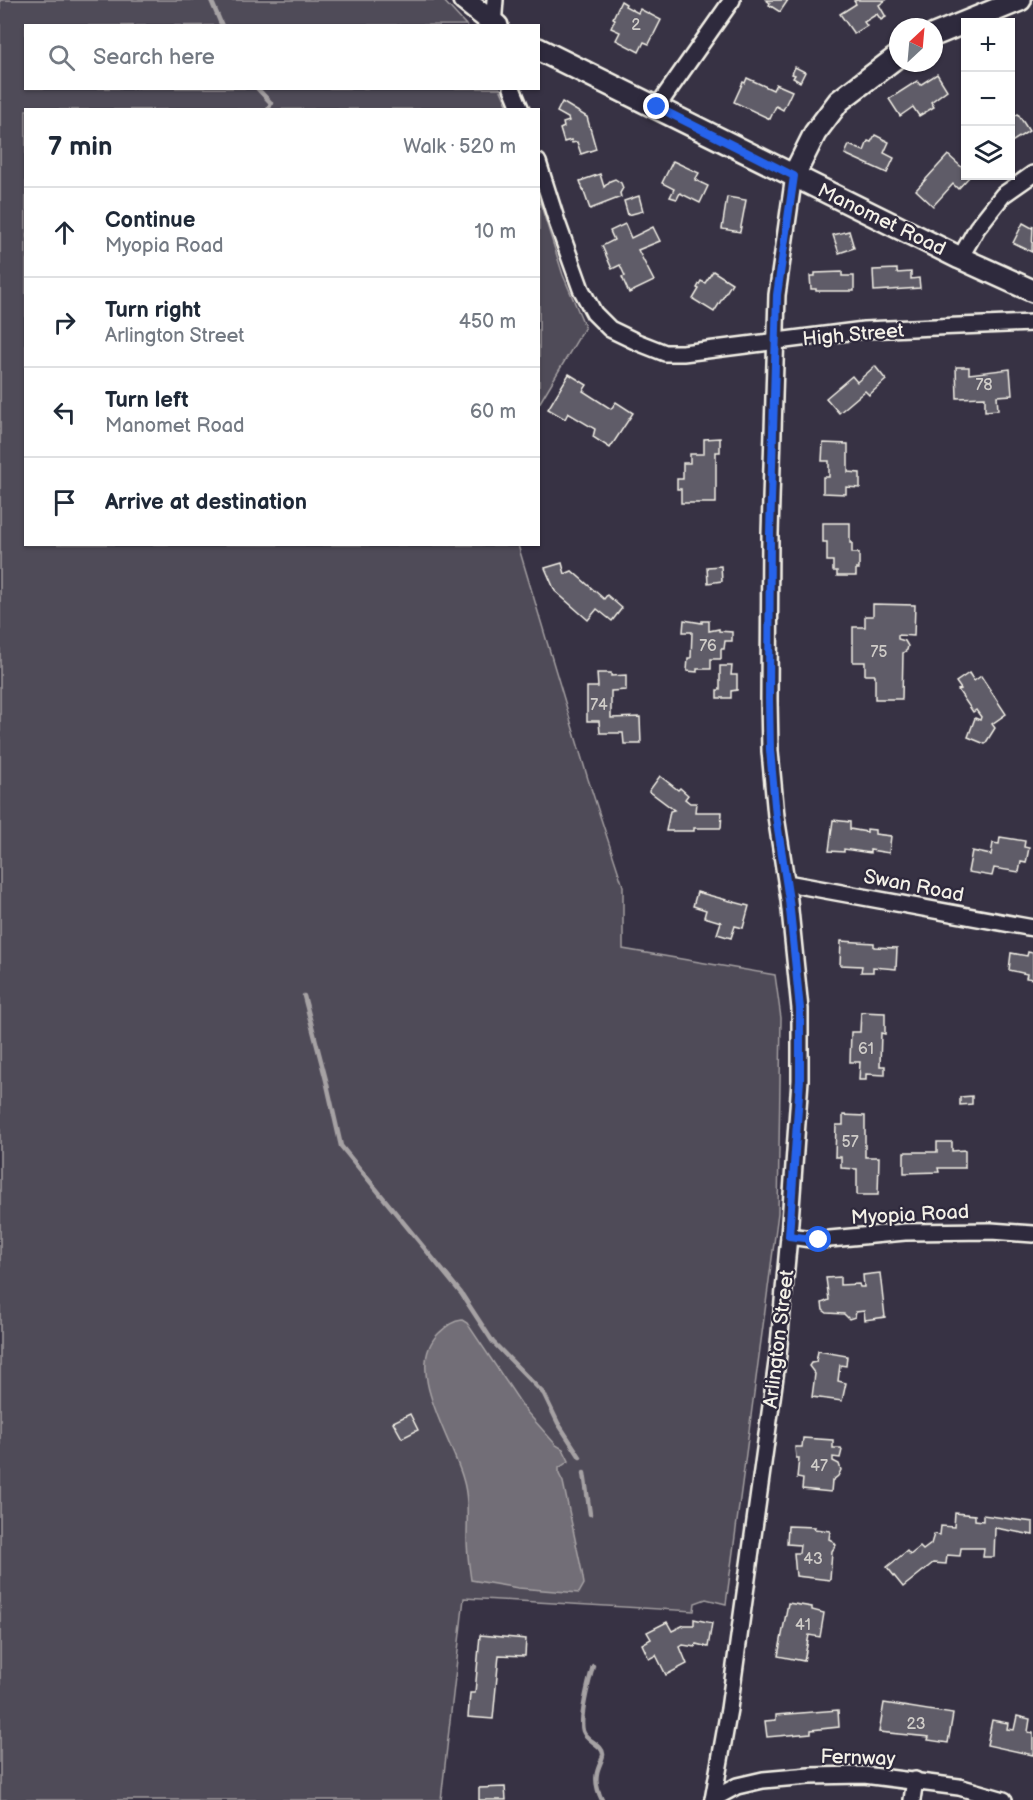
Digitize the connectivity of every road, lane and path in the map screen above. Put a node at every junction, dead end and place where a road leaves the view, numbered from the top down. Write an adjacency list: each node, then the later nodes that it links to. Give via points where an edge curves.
1 (464, 0): 5 (main road)
2 (495, 0): 6 (street)
3 (732, 0): 11 (street)
4 (1020, 0): 7 (main road)
5 (493, 24)
6 (494, 24)
7 (943, 31)
8 (540, 50): 11 (main road, Manomet Road)
9 (889, 63): 15 (main road, Arlington Street, via 839,101 816,133)
10 (513, 90): 12 (street)
11 (657, 107): 15 (main road, Manomet Road)
12 (520, 108)
13 (540, 168): 19 (street, High Street, via 581,289 594,313 610,329 665,353)
14 (1033, 174): 16 (street, via 1003,195)
15 (794, 176): 16 (main road, Manomet Road); 19 (street, Arlington Street, via 777,295)
16 (960, 258): 17 (main road, Manomet Road)
17 (1033, 291)
18 (1033, 324): 19 (street, High Street, via 864,330)
19 (776, 341): 20 (street, Arlington Street, via 769,710 776,816)
20 (787, 883): 21 (street, Swan Road); 23 (street, Arlington Street, via 800,1009 800,1080)
21 (1033, 928)
22 (1033, 1234): 23 (street, Myopia Road, via 906,1232 819,1240)
23 (789, 1236): 25 (street, Arlington Street, via 778,1354)
24 (915, 1780): 25 (street, Fernway, via 864,1775 763,1780 737,1786); 26 (street); 27 (street, Fernway)
25 (713, 1799)
26 (912, 1800)
27 (1004, 1800)

